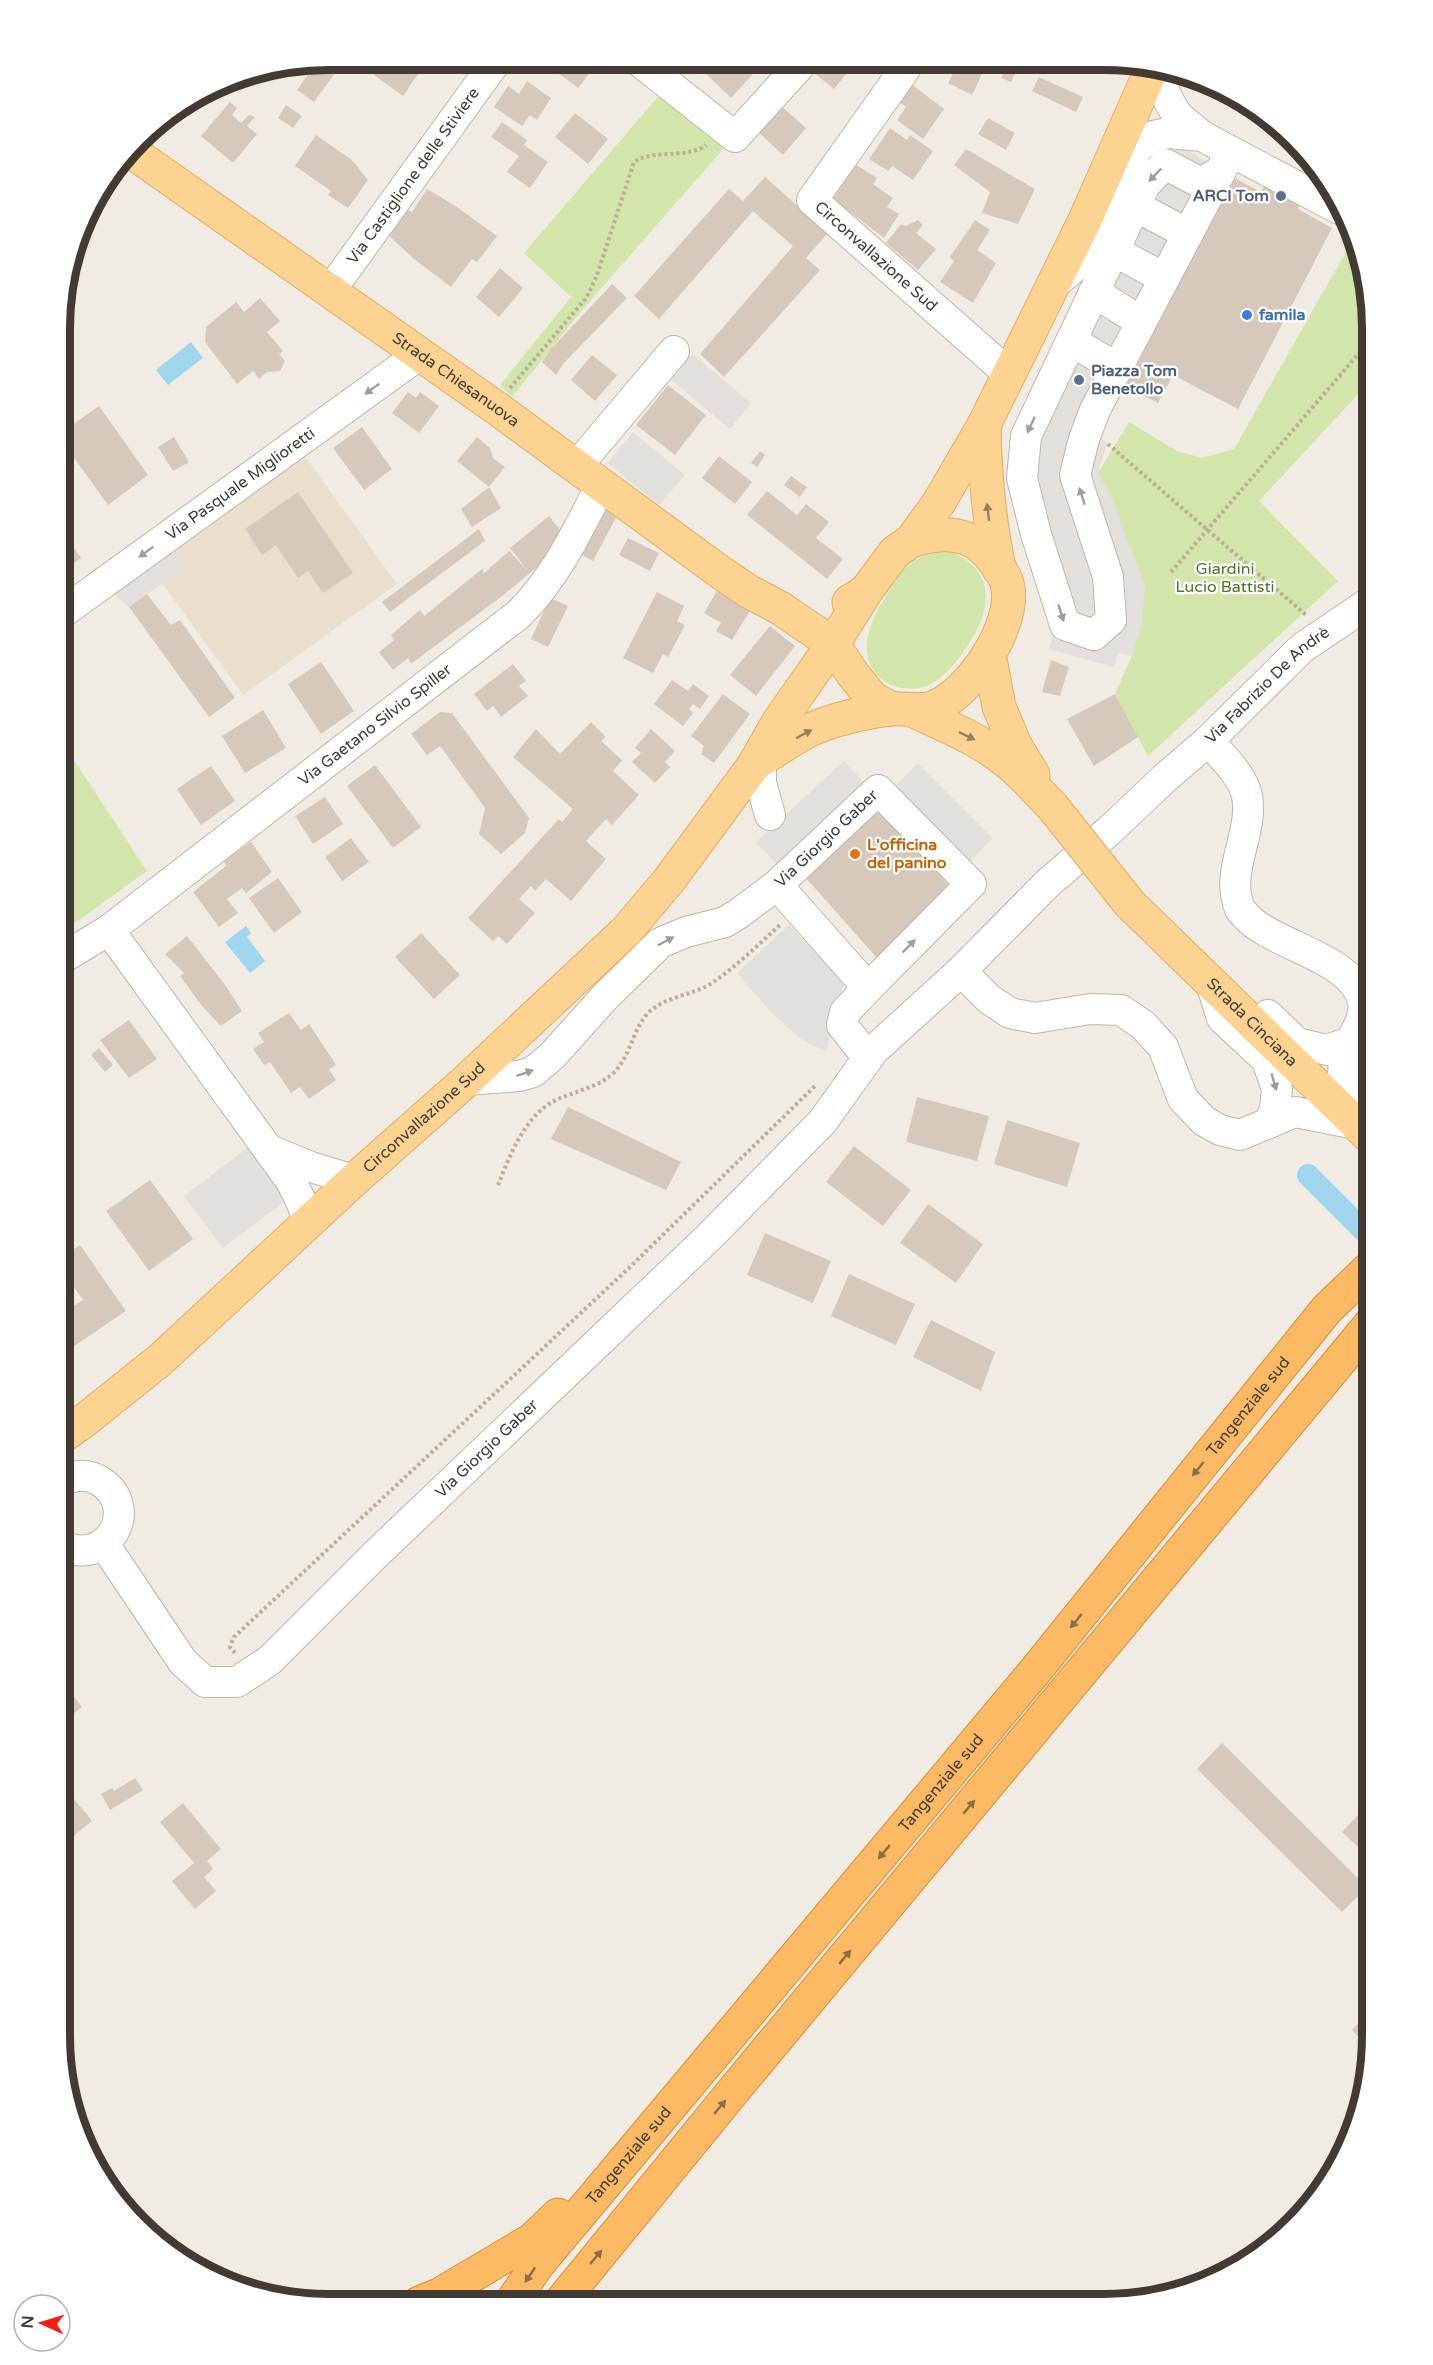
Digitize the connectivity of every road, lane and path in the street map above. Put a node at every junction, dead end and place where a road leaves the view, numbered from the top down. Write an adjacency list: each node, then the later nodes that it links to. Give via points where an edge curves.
1 (490, 70): 19 (street, Via Castiglione delle Stiviere)
2 (650, 70): 9 (street)
3 (796, 70): 9 (street, via 735,137)
4 (904, 70): 27 (street, Circonvallazione Sud, via 812,200)
5 (1149, 74): 7 (main road, Circonvallazione Sud)
6 (1163, 77): 8 (street, via 1164,91)
7 (1133, 111): 8 (street, via 1163,110); 18 (main road, Circonvallazione Sud)
8 (1178, 116): 10 (street)
9 (720, 125): 29 (path, via 701,148 648,155 634,162 587,297)
10 (1202, 136): 12 (street); 18 (street, via 1160,134 1137,148 1085,258)
11 (138, 156): 19 (main road, Strada Chiesanuova)
12 (1225, 161): 13 (street, one-way to 13, via 1201,183 1166,164 1145,185); 14 (street); 15 (street)
13 (1136, 206): 15 (street); 16 (street)
14 (1331, 206)
15 (1188, 234): 17 (street)
16 (1114, 251): 17 (street); 20 (street)
17 (1164, 278): 21 (street)
18 (1053, 285): 27 (main road, Circonvallazione Sud)
19 (330, 291): 25 (main road, Strada Chiesanuova)
20 (1094, 292): 21 (street); 22 (street)
21 (1141, 322): 26 (street)
22 (1071, 341): 26 (street); 28 (street)
23 (1362, 350): 34 (path)
24 (674, 351): 33 (street, Via Gaetano Silvio Spiller)
25 (420, 354): 29 (main road, Strada Chiesanuova); 39 (street, Via Pasquale Miglioretti, one-way to 39)
26 (1117, 368): 30 (street)
27 (1008, 373): 31 (main road, Circonvallazione Sud)
28 (1050, 386): 30 (street); 30 (street, one-way to 30, via 1026,436 1022,478 1035,534 1065,625 1094,635 1111,620 1108,577 1075,475)
29 (495, 407): 33 (main road, Strada Chiesanuova)
30 (1095, 410)
31 (984, 425): 35 (main road, Circonvallazione Sud, via 938,504); 36 (main road, Circonvallazione Sud, one-way to 31, via 988,516)
32 (1107, 444): 34 (path)
33 (588, 476): 41 (main road, Strada Chiesanuova, via 748,591); 52 (street, Via Gaetano Silvio Spiller, via 566,555 543,589 519,614)
34 (1208, 529): 37 (path); 42 (path)
35 (911, 541): 36 (main road, Circonvallazione Sud, via 936,534 957,536 980,546); 38 (main road, Circonvallazione Sud, via 895,552)
36 (999, 569): 44 (main road, Circonvallazione Sud, via 1007,583 1008,600 1004,623)
37 (1171, 572)
38 (866, 591): 41 (main road, Circonvallazione Sud, via 829,611); 43 (main road)
39 (70, 607)
40 (1362, 607): 46 (street, Via Fabrizio De Andrè, via 1302,648)
41 (780, 608): 43 (main road)
42 (1306, 615)
43 (833, 644): 45 (main road, via 872,698); 47 (main road, Circonvallazione Sud, via 779,721)
44 (988, 654): 45 (main road, Circonvallazione Sud, via 950,699 932,708); 48 (main road, via 1008,732)
45 (903, 710): 47 (main road, Circonvallazione Sud, one-way to 45, via 806,732 850,717); 48 (main road, one-way to 48, via 975,740 1012,766)
46 (1208, 741): 53 (street, Via Fabrizio De Andrè, via 1048,883); 58 (street, via 1233,768 1247,796 1247,819 1234,884 1240,910 1257,927 1340,969 1355,982)
47 (758, 762): 49 (street); 62 (main road, Circonvallazione Sud, via 627,930)
48 (1052, 806): 56 (main road, Strada Cinciana, bridge, via 1130,904)
49 (771, 816)
50 (769, 891): 51 (street, Via Giorgio Gaber); 57 (street, Via Giorgio Gaber, one-way to 50, via 971,884 878,790); 62 (street, one-way to 50, via 532,1072 554,1056 604,998 660,943 724,922)
51 (798, 909): 57 (street, Via Giorgio Gaber); 70 (path, via 713,982 660,1004 647,1015 620,1067 608,1078 553,1101 538,1114 513,1150)
52 (109, 930): 54 (street, Via Gaetano Silvio Spiller); 68 (street)
53 (997, 935): 55 (street, Via Giorgio Gaber)
54 (70, 953)
55 (961, 971): 61 (street, Via Giorgio Gaber); 64 (street, via 989,999 1010,1013 1035,1018 1090,1009 1120,1010 1143,1025 1163,1047 1183,1098 1204,1121 1240,1135)
56 (1211, 983): 60 (street, via 1243,992 1297,1043 1327,1050); 64 (street, one-way to 64, via 1222,1018 1267,1060 1277,1089); 66 (main road, Strada Cinciana)
57 (868, 988): 61 (street, Via Giorgio Gaber, via 845,1012 842,1025)
58 (1362, 1000)
59 (1362, 1011): 60 (street, via 1360,1028)
60 (1350, 1042): 65 (street, via 1342,1075 1347,1101)
61 (868, 1058): 78 (street, Via Giorgio Gaber, via 823,1121 710,1236 391,1539 270,1660)
62 (467, 1080): 69 (main road, Circonvallazione Sud)
63 (817, 1084): 78 (path, via 628,1268 234,1637 230,1647)
64 (1269, 1124): 67 (street, via 1295,1112)
65 (1362, 1128)
66 (1362, 1130)
67 (1362, 1131)
68 (269, 1150): 69 (street); 71 (street, via 296,1191)
69 (354, 1180): 71 (main road, Circonvallazione Sud)
70 (498, 1185)
71 (309, 1223): 74 (main road, Circonvallazione Sud, via 160,1360)
72 (1362, 1276): 79 (highway, Tangenziale sud, one-way to 79, via 1327,1309 1036,1670)
73 (1362, 1333): 82 (highway, one-way to 73)
74 (70, 1431)
75 (70, 1477): 76 (street, via 96,1478 115,1496 118,1522)
76 (104, 1544): 77 (street, via 94,1549); 78 (street, Via Giorgio Gaber, via 183,1662 205,1682 237,1682)
77 (70, 1550)
78 (252, 1672)
79 (740, 2025): 80 (highway, via 705,2043 595,2180 532,2240); 81 (highway, Tangenziale sud, one-way to 81, via 538,2264)
80 (441, 2294)
81 (517, 2294)
82 (567, 2294)

